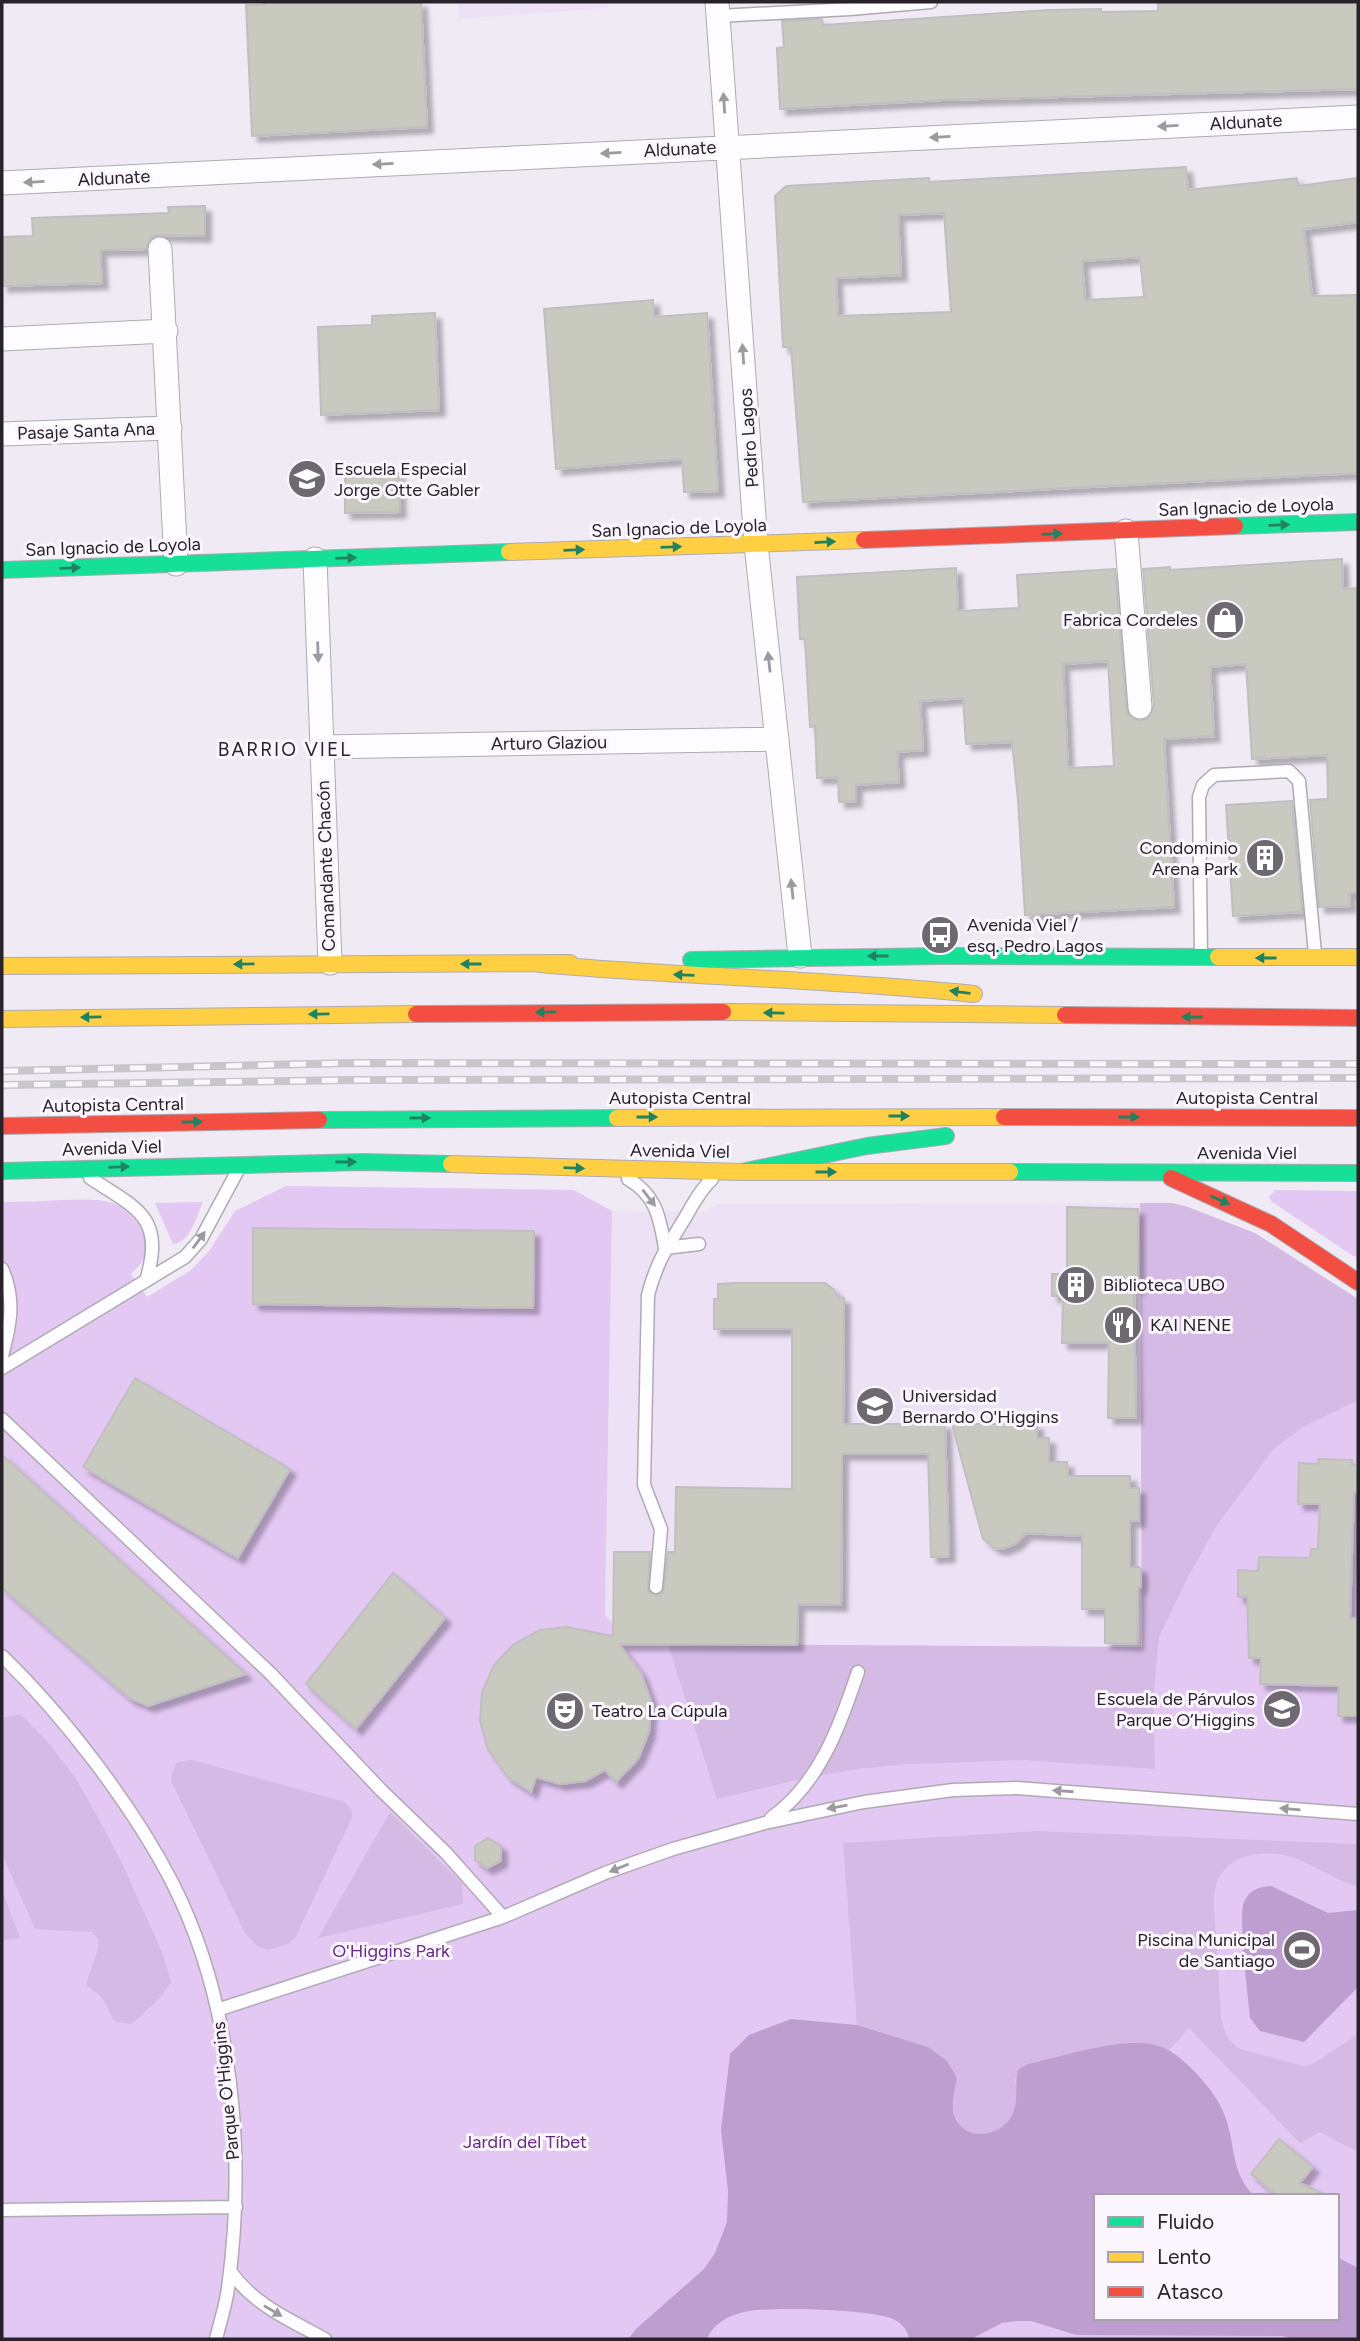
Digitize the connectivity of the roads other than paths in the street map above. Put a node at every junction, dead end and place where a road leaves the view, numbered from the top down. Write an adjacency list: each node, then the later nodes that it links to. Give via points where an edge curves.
1 (931, 2): 2 (lane)
2 (850, 5): 3 (lane)
3 (718, 9): 5 (street, Pedro Lagos, one-way to 3)
4 (1358, 117): 5 (street, Aldunate, one-way to 5)
5 (728, 147): 6 (street, Aldunate, one-way to 6); 14 (street, Pedro Lagos, one-way to 5)
6 (2, 183)
7 (160, 249): 8 (street)
8 (166, 331): 9 (street); 10 (street)
9 (2, 339)
10 (170, 428): 11 (street, Pasaje Santa Ana); 16 (street)
11 (2, 435)
12 (1358, 522): 13 (main road, San Ignacio de Loyola, one-way to 12)
13 (1126, 531): 14 (main road, San Ignacio de Loyola, one-way to 13); 18 (street)
14 (757, 544): 15 (main road, San Ignacio de Loyola, one-way to 14); 19 (street, Pedro Lagos, one-way to 14)
15 (315, 559): 16 (main road, San Ignacio de Loyola); 20 (street, Comandante Chacón, one-way to 20)
16 (176, 564): 17 (main road, San Ignacio de Loyola, one-way to 16)
17 (2, 570)
18 (1140, 707)
19 (777, 738): 20 (street, Arturo Glaziou); 21 (street, Pedro Lagos, one-way to 19)
20 (322, 747): 25 (street, Comandante Chacón)
21 (800, 956): 24 (main road, one-way to 21); 26 (main road)
22 (1315, 957): 23 (main road); 24 (main road, one-way to 24); 24 (lane, via 1300,781 1289,771 1214,775 1203,785 1199,797)
23 (1358, 957)
24 (1201, 958)
25 (330, 963): 26 (main road, one-way to 25); 27 (main road, one-way to 27)
26 (539, 964): 28 (main road, one-way to 26, via 992,997 853,982)
27 (2, 966)
28 (1100, 1017): 29 (main road, one-way to 28); 30 (main road, one-way to 30, via 624,1011)
29 (1358, 1018)
30 (2, 1019)
31 (1061, 1116): 32 (main road, Autopista Central, one-way to 32); 33 (main road, Autopista Central, one-way to 31, via 410,1118); 39 (main road, via 867,1146)
32 (1358, 1118)
33 (2, 1126)
34 (242, 1163): 35 (main road, Avenida Viel, one-way to 34); 36 (main road, Avenida Viel, one-way to 36); 45 (lane, one-way to 34, via 185,1257 201,1239)
35 (75, 1168): 37 (main road, Avenida Viel); 45 (lane, via 142,1215 153,1246)
36 (606, 1169): 38 (main road, Avenida Viel); 43 (lane, one-way to 43, via 637,1184 653,1199)
37 (2, 1171)
38 (721, 1171): 39 (main road, Avenida Viel); 43 (lane, via 694,1200)
39 (741, 1172): 40 (main road, Avenida Viel, one-way to 40)
40 (1157, 1172): 41 (main road, Avenida Viel); 46 (main road, one-way to 46, via 1272,1224)
41 (1358, 1173)
42 (699, 1244): 43 (lane)
43 (664, 1248): 50 (lane, via 648,1296 647,1318 644,1485 661,1529)
44 (2, 1269): 47 (lane, via 12,1311)
45 (146, 1281): 48 (lane)
46 (1358, 1282)
47 (2, 1356)
48 (2, 1368)
49 (2, 1419): 55 (lane, via 270,1673)
50 (656, 1587)
51 (2, 1656): 56 (lane, Parque O'Higgins, via 83,1748 155,1852 189,1921)
52 (858, 1672): 54 (lane, via 809,1783)
53 (1358, 1814): 54 (lane, one-way to 54, via 1017,1788 877,1800)
54 (765, 1823): 55 (lane, one-way to 55, via 639,1860)
55 (503, 1917): 56 (lane)
56 (217, 2010): 57 (lane, Parque O'Higgins, via 231,2098)
57 (236, 2207): 58 (lane); 59 (lane, Parque O'Higgins)
58 (2, 2210)
59 (230, 2271): 60 (lane, Parque O'Higgins); 61 (lane, one-way to 61, via 243,2289 264,2305)
60 (216, 2339)
61 (325, 2339)

